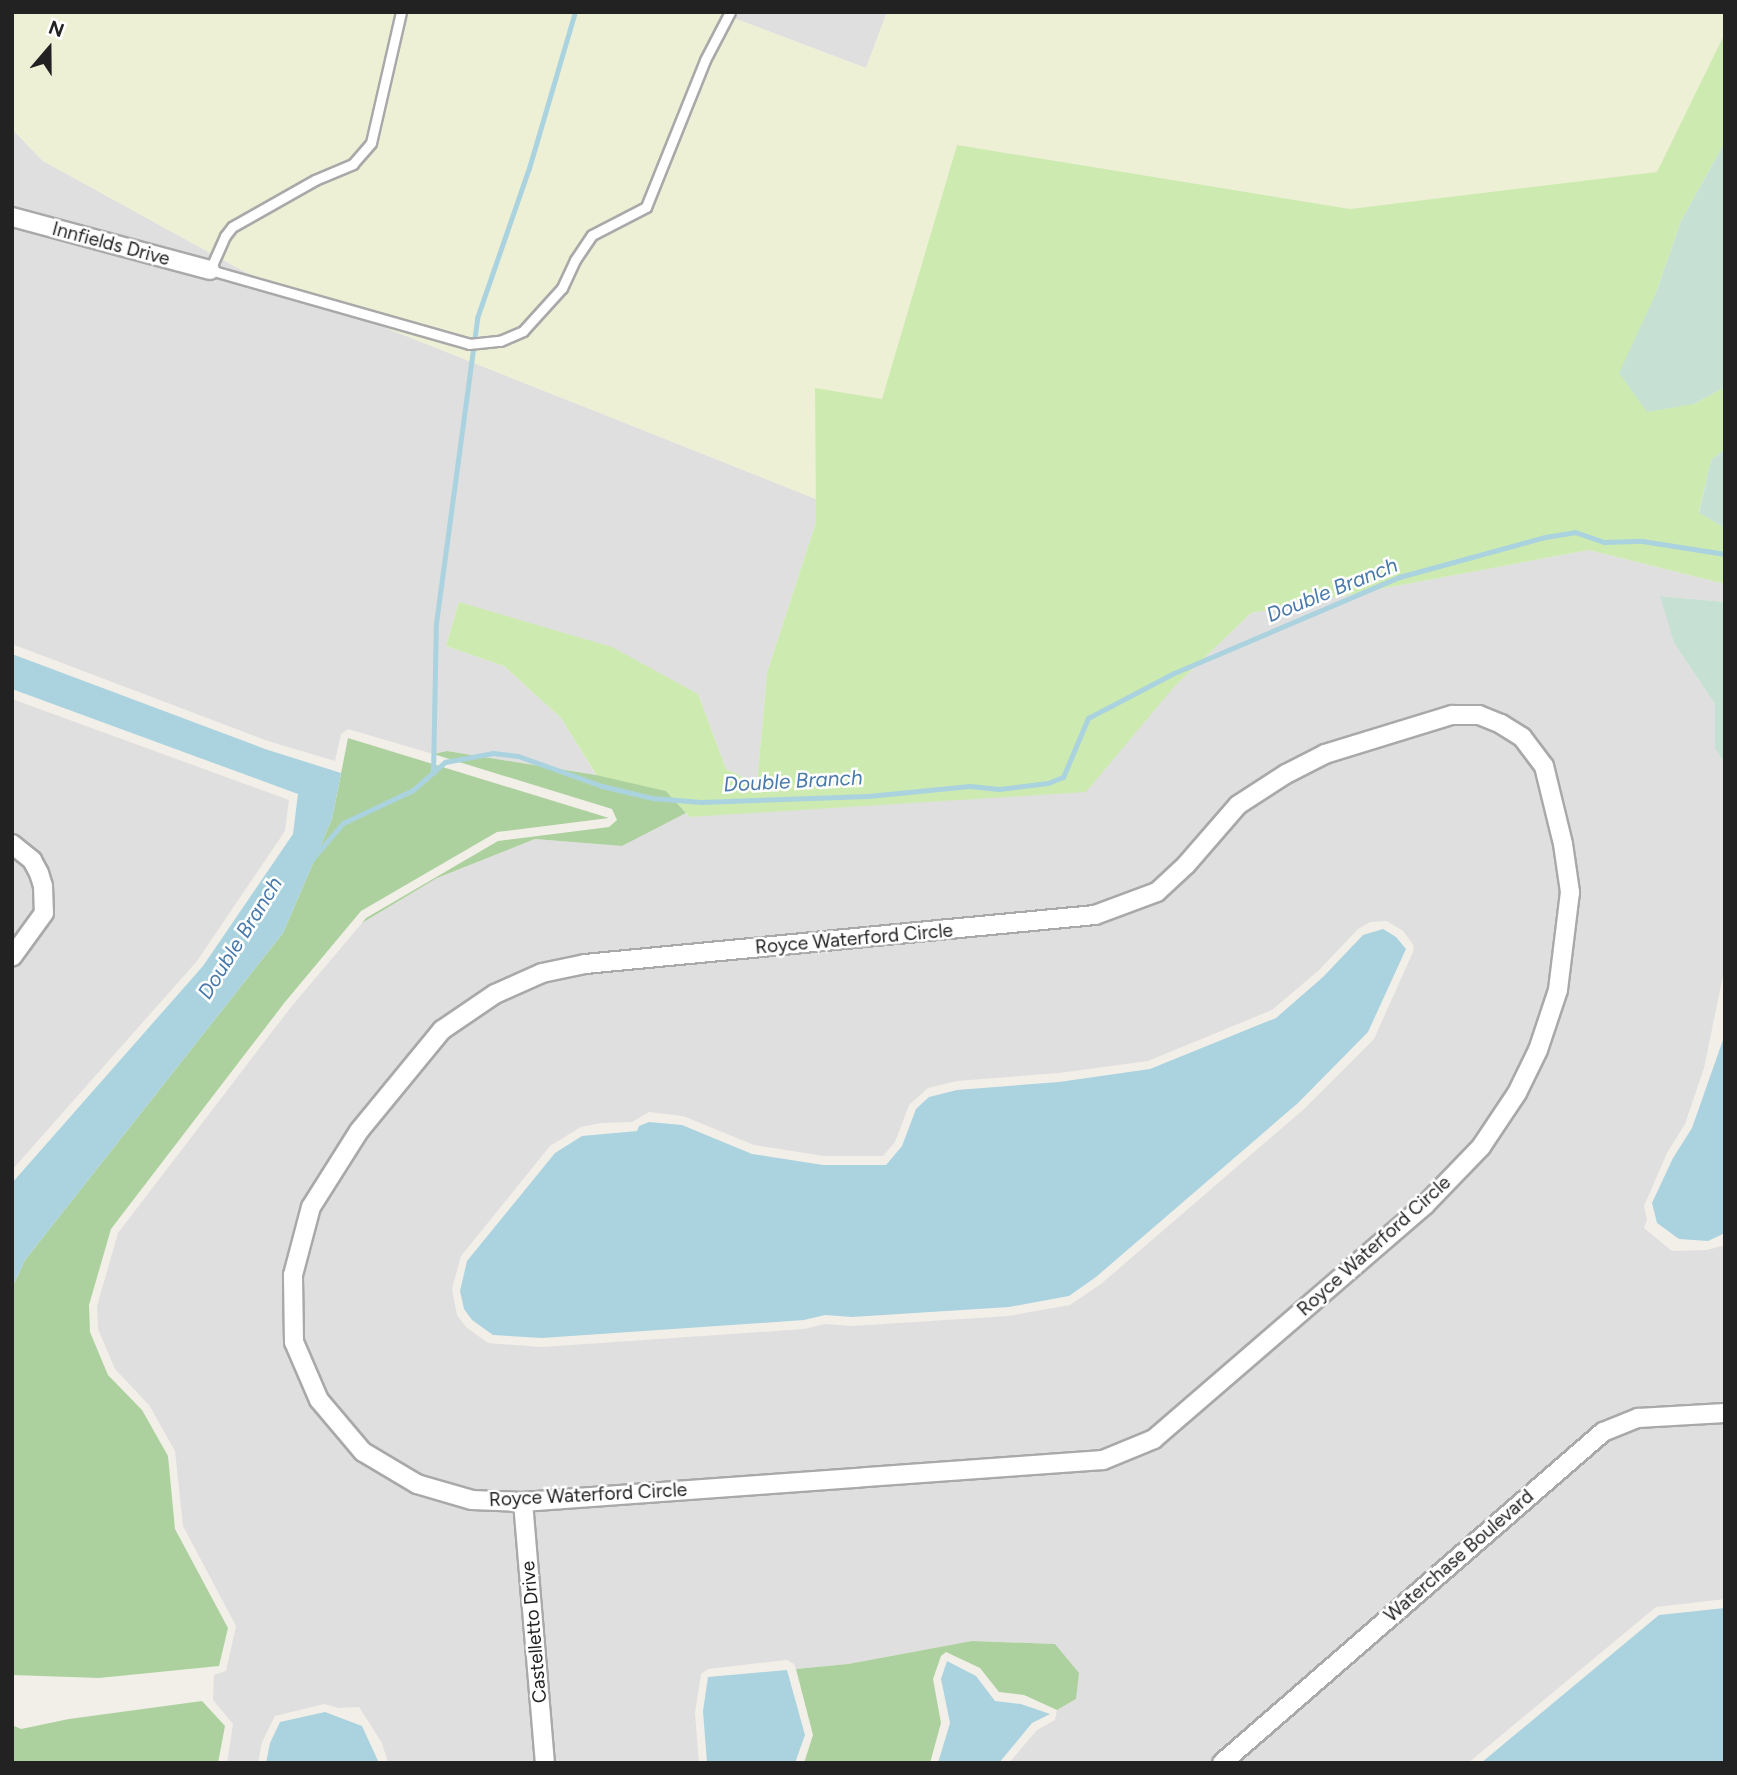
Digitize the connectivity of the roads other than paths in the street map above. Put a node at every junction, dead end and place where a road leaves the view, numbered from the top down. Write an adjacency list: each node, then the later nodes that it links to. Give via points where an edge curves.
1 (401, 12): 4 (lane, via 371,143 353,164 315,180 232,228)
2 (730, 12): 4 (lane, via 705,60 646,206 592,235 562,288 523,331 500,341 469,344)
3 (12, 217): 4 (street, Innfields Drive)
4 (210, 270)
5 (12, 844): 6 (street, via 32,860 39,873 44,913)
6 (12, 957)
7 (1725, 1413): 10 (street, Waterchase Boulevard, via 1637,1418 1603,1432)
8 (523, 1502): 8 (street, Royce Waterford Circle, via 472,1500 417,1484 363,1452 319,1400 294,1342 293,1275 311,1207 359,1131 442,1030 495,994 542,973 585,964 1095,915 1157,892 1238,805 1325,754 1452,715 1479,715 1522,737 1544,766 1570,892 1558,990 1538,1050 1517,1093 1481,1147 1425,1205 1154,1439 1103,1461); 9 (street, Castelletto Drive)
9 (545, 1763)
10 (1222, 1763)

